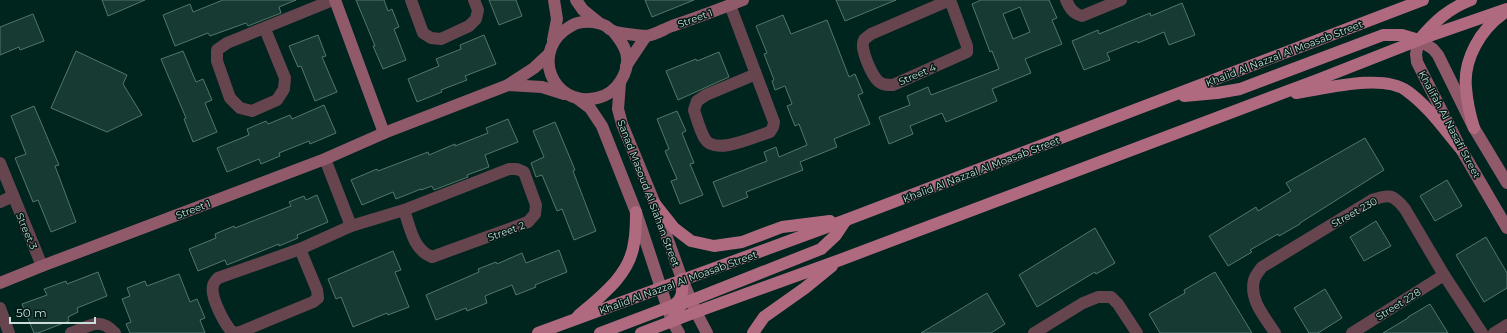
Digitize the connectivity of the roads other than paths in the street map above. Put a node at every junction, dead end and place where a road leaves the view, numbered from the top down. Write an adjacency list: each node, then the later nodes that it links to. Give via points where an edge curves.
1 (334, 0): 15 (street); 28 (street)
2 (411, 0): 3 (street, via 423,33 431,38 441,39 469,26 476,19 478,10)
3 (474, 0)
4 (554, 0): 19 (street, via 557,19)
5 (576, 0): 14 (street, via 583,10)
6 (743, 0): 12 (street, Street 1)
7 (950, 0): 7 (street, Street 4, via 967,52 893,85 878,82 864,53 864,40 871,34)
8 (1066, 0): 9 (street, via 1071,10 1082,16)
9 (1121, 0)
10 (1423, 0): 25 (main road, Khalid Al Nazzal Al Moasab Street)
11 (1471, 0): 18 (main road, via 1446,12)
12 (730, 5): 17 (street, Street 1); 21 (street)
13 (1507, 10): 18 (main road); 27 (main road, via 1494,20 1478,39 1469,62 1465,86)
14 (599, 23): 16 (street); 19 (street, via 585,22 572,25 561,32)
15 (265, 28): 15 (street, via 217,50 217,61 230,98 240,108 252,111 277,100 284,90 285,78)
16 (613, 31): 17 (street, Street 1); 20 (street, via 622,41 626,53)
17 (646, 36): 20 (street)
18 (1419, 40): 25 (main road, via 1402,35 1383,35 1240,89); 26 (main road); 27 (street, Khalifah Al Nasafi Street, via 1438,55); 29 (street, Khalifah Al Nasafi Street, via 1417,62)
19 (551, 48): 23 (street, Street 1, via 534,68); 24 (street, via 548,66 552,77 558,87)
20 (626, 66): 22 (street)
21 (756, 74): 21 (street, via 774,127 770,132 724,147 713,146 706,141 694,110 697,101)
22 (620, 83): 24 (street, via 612,92 601,98 590,100); 35 (street, Sanad Masoud Al Siahan Street, via 618,109 622,124)
23 (508, 85): 24 (street, Street 1, via 542,87); 28 (street, Street 1)
24 (573, 97): 37 (street, Sanad Masoud Al Siahan Street, via 590,108 602,126)
25 (1170, 98): 38 (main road, Khalid Al Nazzal Al Moasab Street)
26 (1270, 98): 29 (main road, via 1360,83 1385,83 1406,90 1422,103); 42 (main road)
27 (1474, 128): 32 (street, Khalifah Al Nasafi Street)
28 (384, 133): 30 (street, Street 1)
29 (1461, 149): 40 (street, Khalifah Al Nasafi Street)
30 (325, 159): 39 (street); 43 (street, Street 1)
31 (0, 163): 33 (street, Street 3)
32 (1507, 183)
33 (13, 196): 34 (street); 43 (street, Street 3)
34 (0, 202)
35 (655, 204): 38 (main road, via 674,228 691,241 714,246 742,242 782,227); 45 (street, Sanad Masoud Al Siahan Street)
36 (404, 210): 36 (street, Street 2, via 509,169 524,172 536,205 536,214 528,222 432,257 425,255 417,246); 39 (street, Street 2)
37 (636, 212): 47 (street, Sanad Masoud Al Siahan Street); 51 (main road, via 634,244 622,275)
38 (846, 220): 45 (main road, Khalid Al Nazzal Al Moasab Street); 48 (main road, via 822,249)
39 (351, 226): 41 (street, Street 2)
40 (1507, 228)
41 (300, 249): 57 (street, Street 2, via 318,298); 57 (street, Street 2, via 218,278 213,285 213,295 227,328)
42 (840, 260): 48 (main road); 63 (main road, via 764,316)
43 (42, 266): 46 (street, Street 1)
44 (1444, 275): 66 (street, Street 230, via 1405,208 1396,199 1385,195 1372,200 1262,266 1254,279 1253,292 1256,303); 67 (street, Street 228); 68 (street, Street 230)
45 (682, 279): 47 (main road, Khalid Al Nazzal Al Moasab Street); 48 (street, Sanad Masoud Al Siahan Street); 49 (main road, via 683,295 680,301)
46 (0, 283)
47 (661, 288): 49 (street, Sanad Masoud Al Siahan Street); 51 (main road, Khalid Al Nazzal Al Moasab Street)
48 (693, 306): 52 (main road); 62 (street, Sanad Masoud Al Siahan Street)
49 (667, 307): 52 (street, Sanad Masoud Al Siahan Street); 59 (main road)
50 (0, 308): 54 (street)
51 (573, 320): 58 (main road, Khalid Al Nazzal Al Moasab Street)
52 (672, 321): 60 (main road); 61 (street, Sanad Masoud Al Siahan Street)
53 (1507, 325): 69 (street)
54 (9, 333)
55 (71, 333): 56 (street, via 98,323 106,324)
56 (115, 333)
57 (234, 333)
58 (538, 333)
59 (600, 333)
60 (641, 333)
61 (679, 333)
62 (707, 333)
63 (753, 333)
64 (1034, 333): 65 (street, via 1083,303 1111,297)
65 (1137, 333)
66 (1275, 333)
67 (1352, 333)
68 (1482, 333)
69 (1494, 333)

